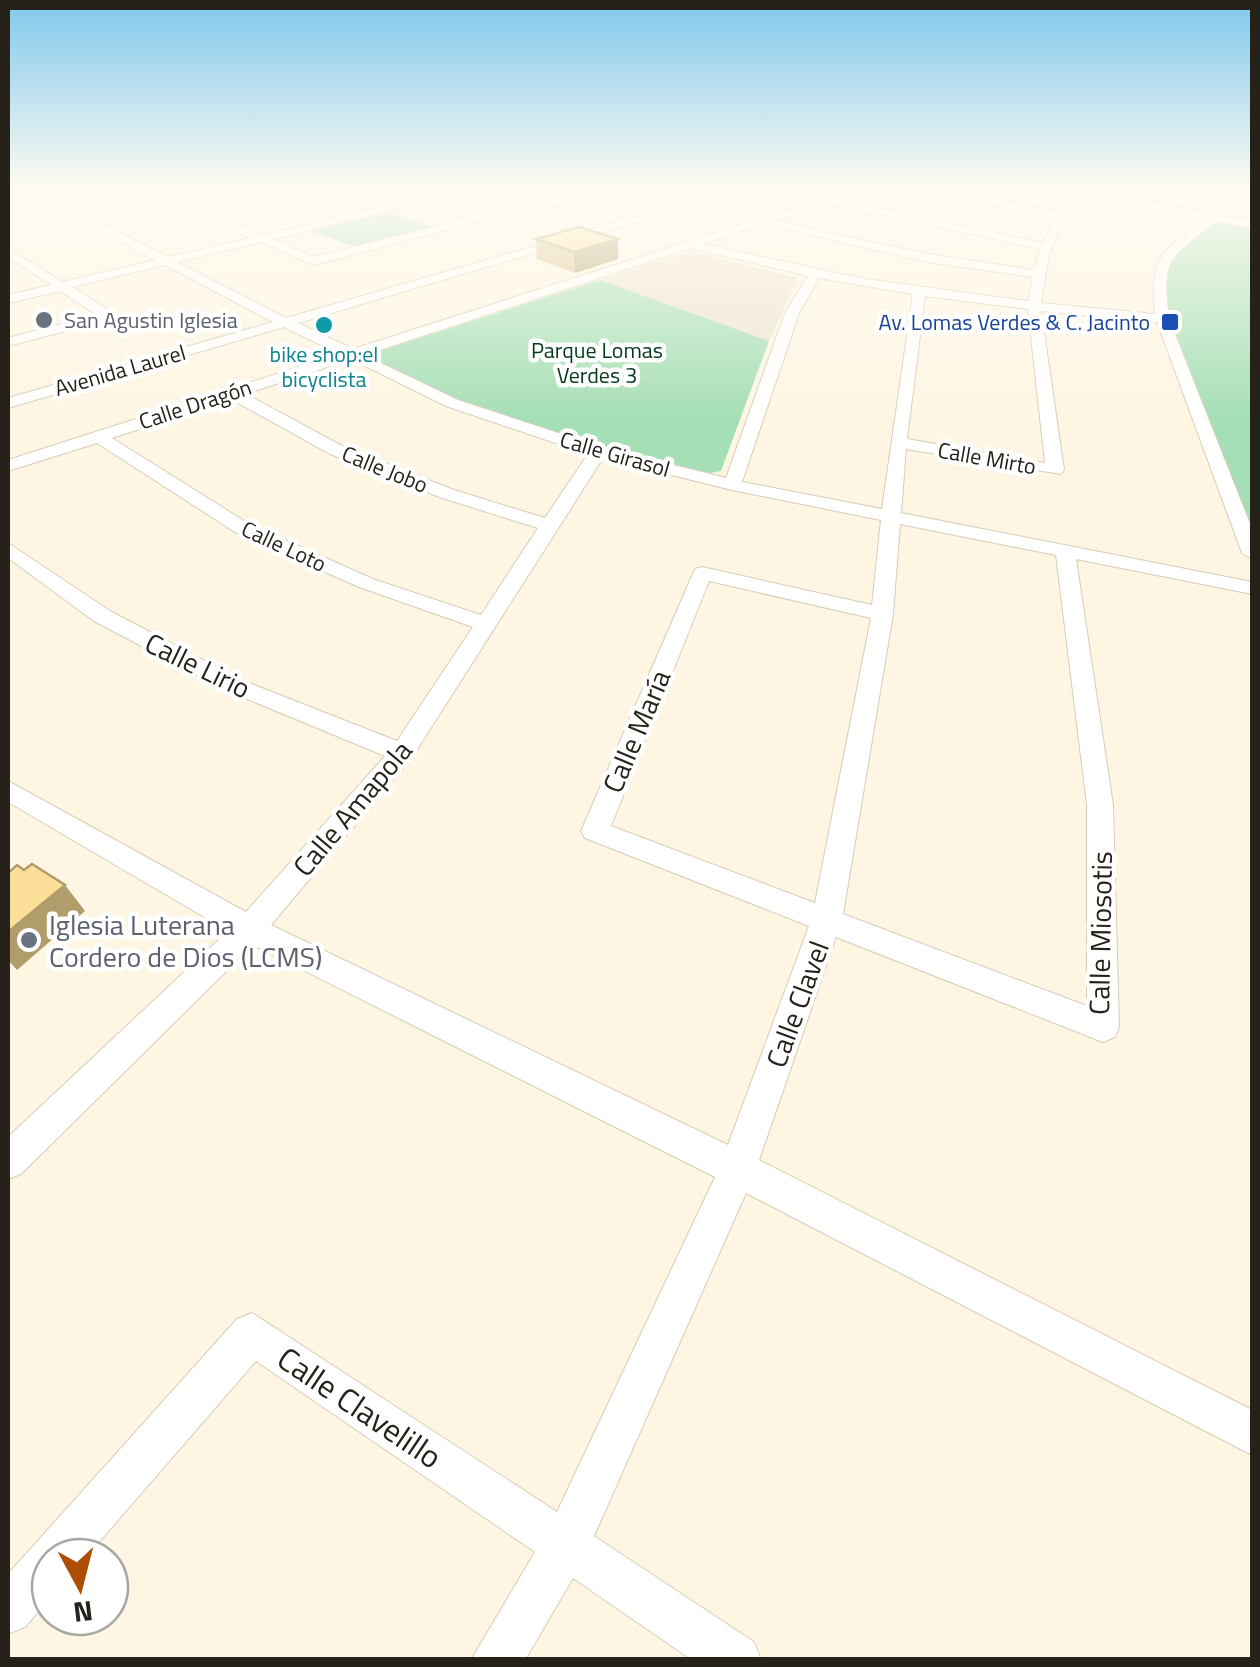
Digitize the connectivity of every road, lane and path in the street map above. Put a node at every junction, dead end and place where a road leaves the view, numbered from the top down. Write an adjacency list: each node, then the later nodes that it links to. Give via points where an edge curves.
1 (28, 265): 13 (street)
2 (150, 265): 13 (street)
3 (173, 265): 17 (street, Calle Girasol)
4 (458, 265): 17 (street, Avenida Laurel)
5 (476, 265): 17 (street, Avenida Laurel)
6 (626, 265): 20 (street, Calle Dragón)
7 (771, 265): 12 (street)
8 (975, 265): 11 (street)
9 (1041, 265): 11 (street, Calle Mirto)
10 (1162, 265): 18 (street)
11 (1038, 274): 16 (street, Calle Mirto)
12 (814, 276): 14 (street); 28 (street, via 792,313)
13 (61, 286): 15 (street); 19 (street, via 108,316)
14 (919, 294): 16 (street); 25 (street, Calle Clavel)
15 (8, 299)
16 (1034, 306): 18 (street); 25 (street, Calle Mirto, via 1055,470)
17 (277, 319): 20 (street, Calle Girasol); 21 (street, Avenida Laurel); 23 (street, Avenida Laurel)
18 (1162, 319): 33 (street)
19 (8, 342)
20 (347, 354): 22 (street, Calle Dragón); 26 (street, Calle Girasol, via 452,403)
21 (8, 390)
22 (231, 392): 24 (street, Calle Dragón); 30 (street, Calle Jobo, via 336,450)
23 (8, 403)
24 (96, 435): 27 (street, Calle Dragón); 36 (street, Calle Loto, via 242,528 366,583)
25 (898, 443): 29 (street, Calle Clavel)
26 (598, 452): 28 (street, Calle Girasol); 30 (street, Calle Amapola)
27 (8, 466)
28 (732, 485): 29 (street, Calle Girasol)
29 (891, 517): 32 (street, Calle Girasol); 35 (street, Calle Clavel)
30 (547, 525): 36 (street, Calle Amapola)
31 (8, 549): 37 (street, Calle Lirio, via 102,616 232,684)
32 (1065, 551): 34 (street, Calle Girasol); 39 (street, Calle Miosotis, via 1100,805 1104,1027)
33 (1252, 554)
34 (1252, 588)
35 (882, 614): 39 (street, Calle Clavel); 39 (street, Calle María, via 702,573 595,831)
36 (488, 625): 37 (street, Calle Amapola)
37 (402, 753): 40 (street, Calle Amapola)
38 (8, 790): 40 (street)
39 (827, 920): 42 (street, Calle Clavel)
40 (250, 929): 41 (street, Calle Amapola); 42 (street)
41 (8, 1161)
42 (738, 1169): 43 (street); 45 (street, Calle Clavel)
43 (1252, 1432)
44 (72, 1537): 45 (street, Calle Clavelillo, via 252,1334)
45 (565, 1547): 48 (street, Calle Clavel); 49 (street)
46 (30, 1585): 47 (street, Calle Clavelillo)
47 (8, 1610)
48 (496, 1660)
49 (736, 1660)

